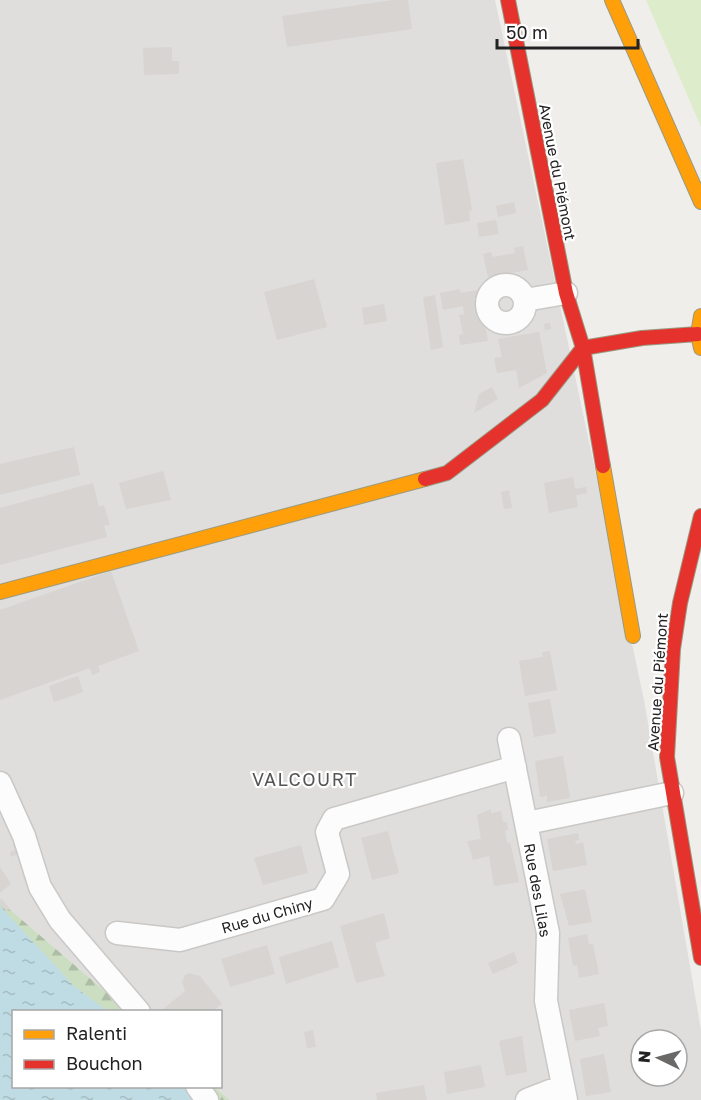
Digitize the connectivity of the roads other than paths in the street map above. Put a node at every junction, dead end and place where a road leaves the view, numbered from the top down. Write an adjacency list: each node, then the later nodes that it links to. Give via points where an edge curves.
1 (508, 0): 5 (street, Avenue du Piémont)
2 (612, 0): 3 (street)
3 (699, 200): 4 (street)
4 (701, 215)
5 (566, 293): 6 (street); 9 (street, Avenue du Piémont)
6 (525, 300)
7 (701, 316): 8 (street)
8 (700, 341): 9 (street, via 642,338)
9 (584, 348): 11 (street, via 542,400 447,473); 12 (street, Avenue du Piémont)
10 (701, 516): 16 (street, Avenue du Piémont, via 673,650 667,757)
11 (0, 592)
12 (633, 636)
13 (509, 739): 14 (street, Rue des Lilas)
14 (515, 767): 17 (street, Rue des Lilas); 18 (street, Rue du Chiny, via 334,819 327,832 338,874 323,899 180,940)
15 (0, 783): 20 (street, via 50,904)
16 (672, 793): 17 (street, Rue des Lilas); 19 (street, Avenue du Piémont)
17 (526, 823): 21 (street, Rue des Lilas, via 548,933 546,1001)
18 (117, 933)
19 (701, 958)
20 (138, 1010)
21 (564, 1093): 22 (street)
22 (527, 1100)

